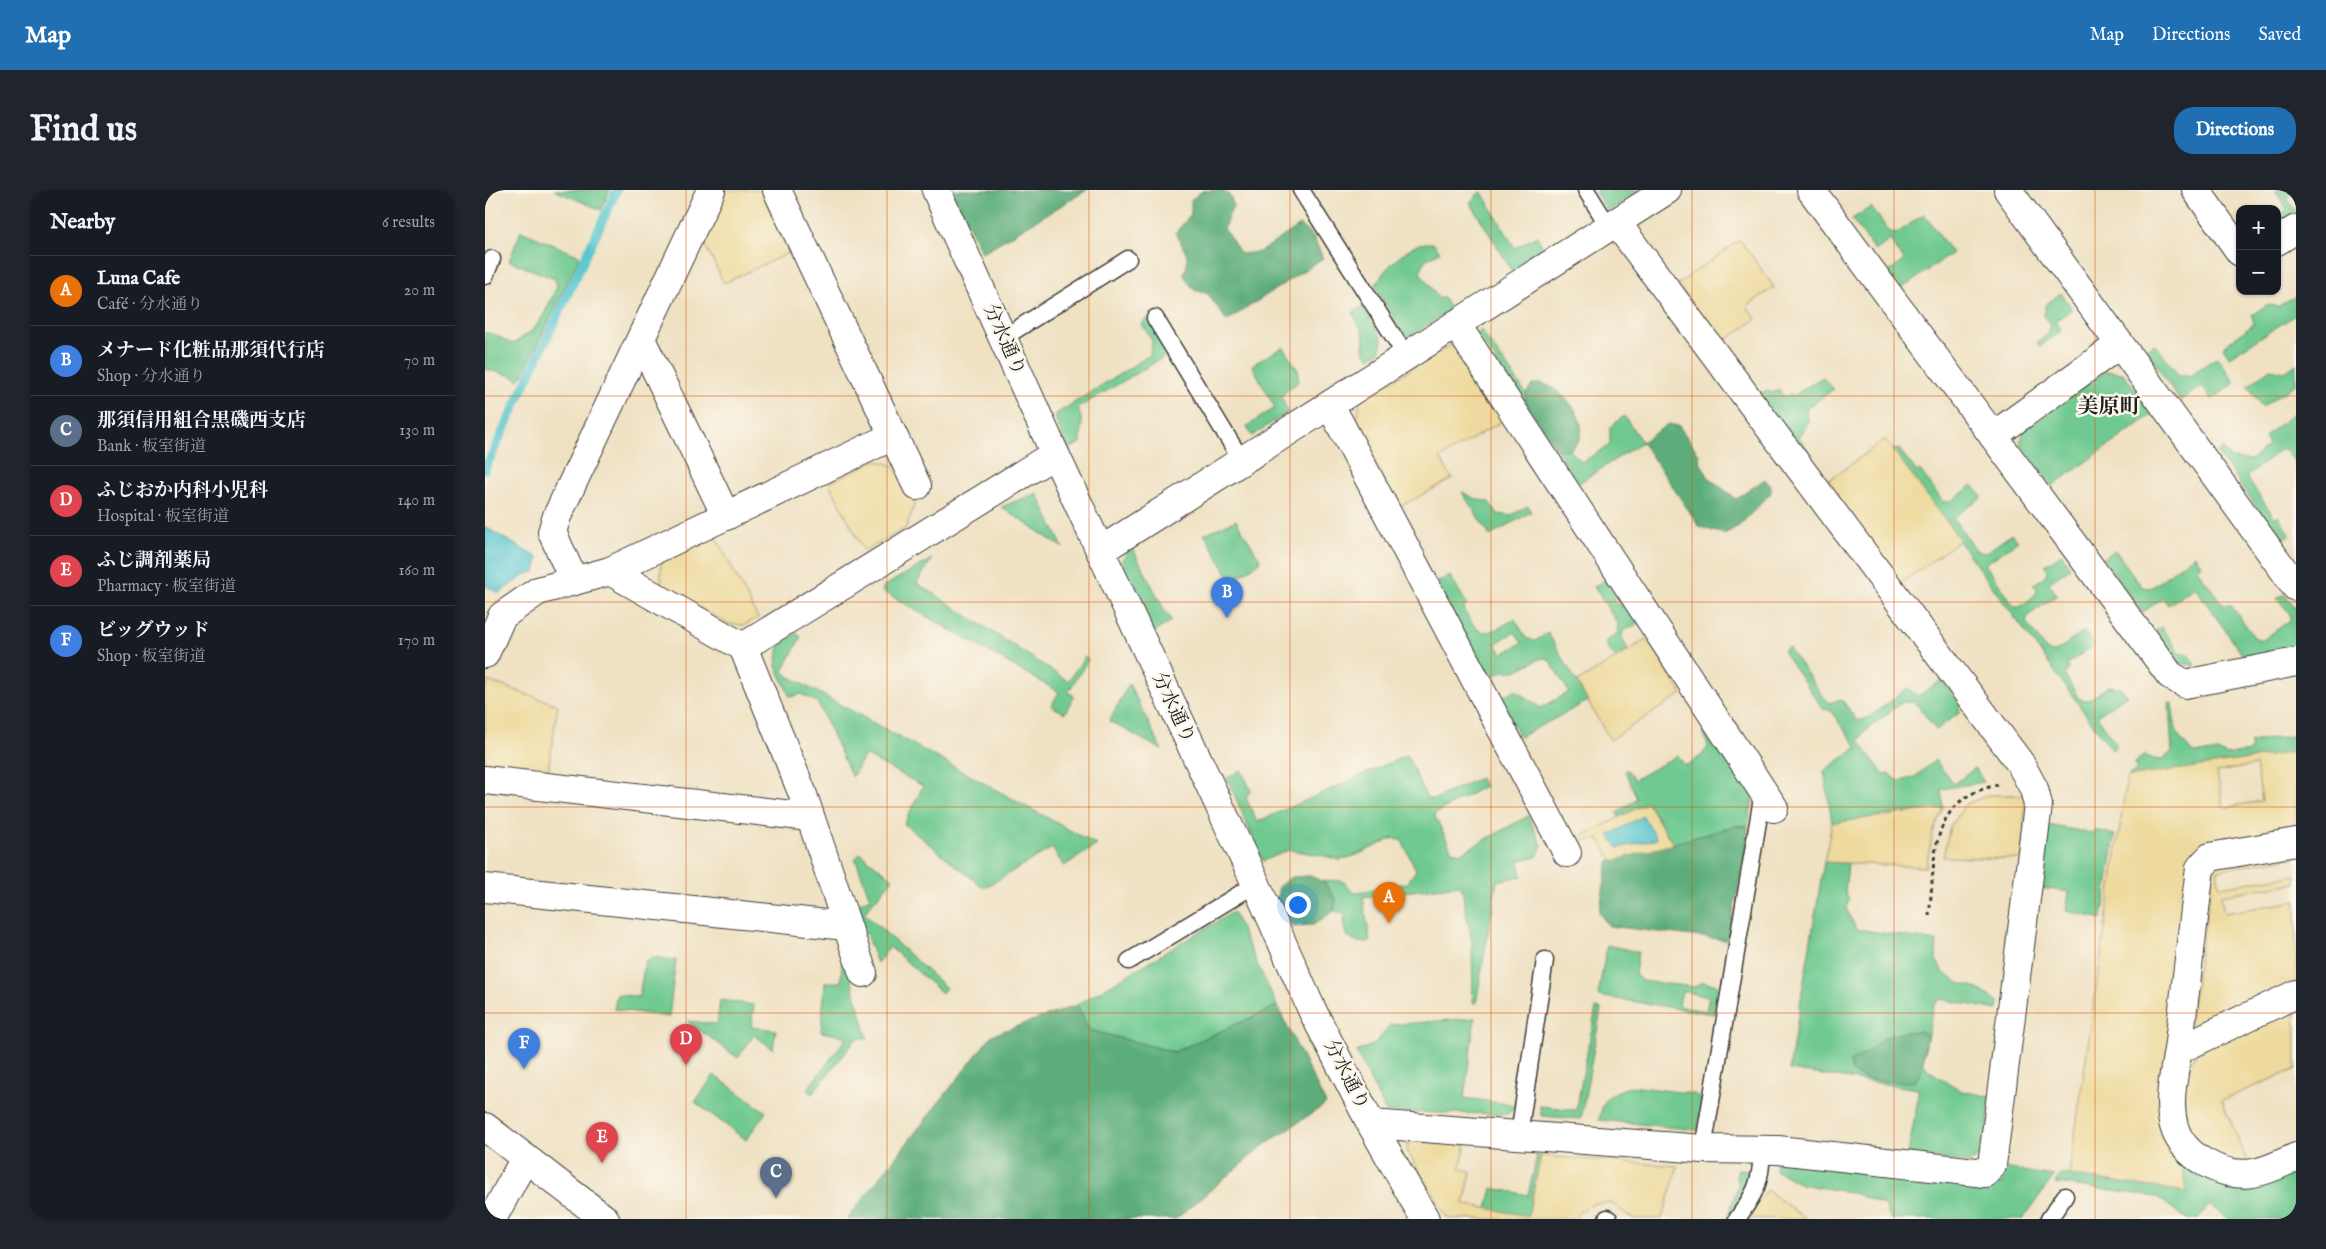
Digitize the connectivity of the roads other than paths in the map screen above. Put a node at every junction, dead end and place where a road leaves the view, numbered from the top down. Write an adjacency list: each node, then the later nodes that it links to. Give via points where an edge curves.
1 (711, 190): 20 (street)
2 (777, 190): 24 (street)
3 (936, 190): 19 (street, 分水通り)
4 (1301, 190): 22 (lane)
5 (1586, 190): 10 (lane)
6 (1667, 190): 10 (street)
7 (1811, 190): 25 (street)
8 (2008, 190): 21 (street)
9 (2196, 190): 13 (street)
10 (1613, 224): 18 (street); 54 (street, via 1815,487 2020,763 2031,782 2038,805 1993,1165 1985,1173)
11 (2296, 229): 12 (street)
12 (2281, 238)
13 (2239, 250)
14 (491, 259): 16 (lane)
15 (1128, 260): 19 (lane)
16 (485, 276)
17 (1155, 318): 27 (lane)
18 (1456, 324): 22 (street); 38 (street)
19 (1003, 338): 26 (street, 分水通り)
20 (641, 339): 29 (street); 32 (street, via 552,532)
21 (2119, 344): 25 (street); 33 (street)
22 (1406, 356): 23 (street)
23 (1330, 405): 27 (street); 41 (street)
24 (893, 436): 28 (street); 29 (street)
25 (1993, 436): 36 (street, via 2170,675 2185,684)
26 (1055, 454): 30 (street, 分水通り); 34 (street)
27 (1242, 461): 30 (street)
28 (917, 486)
29 (726, 516): 31 (street)
30 (1100, 551): 42 (street, 分水通り)
31 (610, 571): 32 (street); 34 (street)
32 (574, 581): 35 (street, via 538,591 502,616)
33 (2296, 587)
34 (743, 647): 39 (street)
35 (485, 654)
36 (2296, 662)
37 (485, 780): 39 (street)
38 (1769, 800): 53 (lane)
39 (810, 817): 44 (street)
40 (2296, 842): 49 (street, via 2210,857 2200,868)
41 (1567, 853)
42 (1255, 884): 46 (lane); 50 (street, 分水通り, via 1312,1010)
43 (485, 888): 44 (street)
44 (847, 926): 47 (street)
45 (1545, 960): 52 (lane)
46 (1129, 961)
47 (863, 973)
48 (2296, 994): 49 (street)
49 (2178, 1050): 55 (street, via 2170,1102 2174,1126 2185,1149 2225,1171 2252,1173)
50 (1371, 1124): 52 (street); 60 (street, 分水通り)
51 (485, 1127): 56 (street)
52 (1519, 1135): 53 (street)
53 (1703, 1149): 54 (street)
54 (1762, 1150): 61 (lane, via 1762,1175 1755,1194)
55 (2296, 1157)
56 (525, 1158): 58 (street); 59 (street)
57 (2065, 1196): 62 (lane)
58 (491, 1219)
59 (605, 1219)
60 (1425, 1219)
61 (1737, 1219)
62 (2049, 1219)

